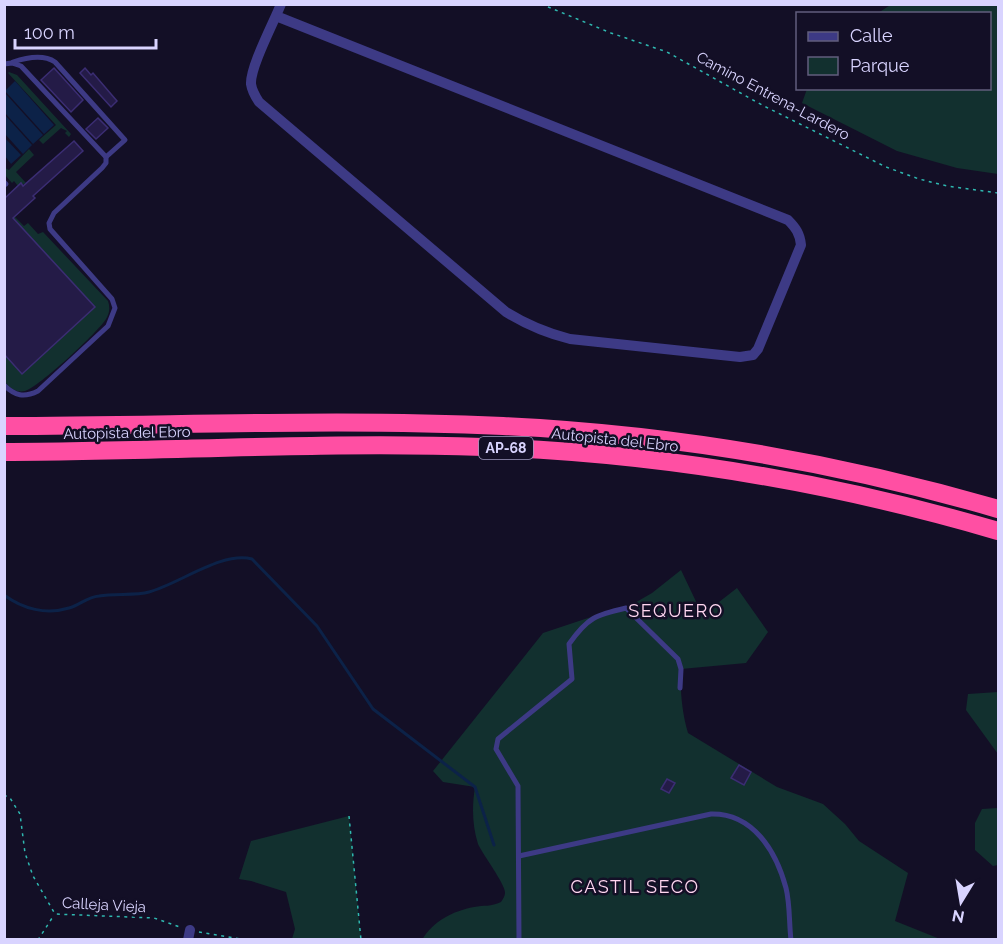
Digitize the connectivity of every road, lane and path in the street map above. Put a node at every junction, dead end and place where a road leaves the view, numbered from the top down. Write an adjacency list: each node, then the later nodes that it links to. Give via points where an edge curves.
1 (281, 4): 3 (street)
2 (541, 4): 7 (path, Camino Entrena-Lardero, via 668,52 762,105 886,167 947,186)
3 (276, 16): 3 (street, via 251,80 258,102 506,312 546,333 570,339 740,357 753,355 758,349 801,245 796,228 788,220)
4 (4, 63): 5 (lane)
5 (12, 63): 6 (lane, via 21,66); 6 (lane, via 23,58 49,58 55,62 126,140)
6 (106, 157): 8 (lane, via 102,168 48,223 112,299 114,316 38,391 20,396)
7 (999, 193)
8 (4, 385)
9 (4, 426): 11 (highway, Autopista del Ebro / AP-68, via 422,424 579,432 700,444 799,460)
10 (4, 452): 12 (highway, Autopista del Ebro / AP-68, via 402,446 566,452 783,479)
11 (999, 508)
12 (999, 531)
13 (680, 688): 16 (lane, via 678,659 626,608 597,615 579,629 569,644 572,680 498,740 496,749 518,786)
14 (4, 795): 17 (path, Calleja Vieja, via 20,814 25,853 33,876)
15 (349, 816): 21 (path)
16 (519, 856): 22 (lane); 23 (lane, via 724,814 756,830 778,866 786,890)
17 (55, 914): 18 (path, Calleja Vieja, via 154,918); 19 (path)
18 (189, 935): 20 (path, Calleja Vieja)
19 (38, 939)
20 (246, 939)
21 (361, 939)
22 (519, 939)
23 (791, 939)

